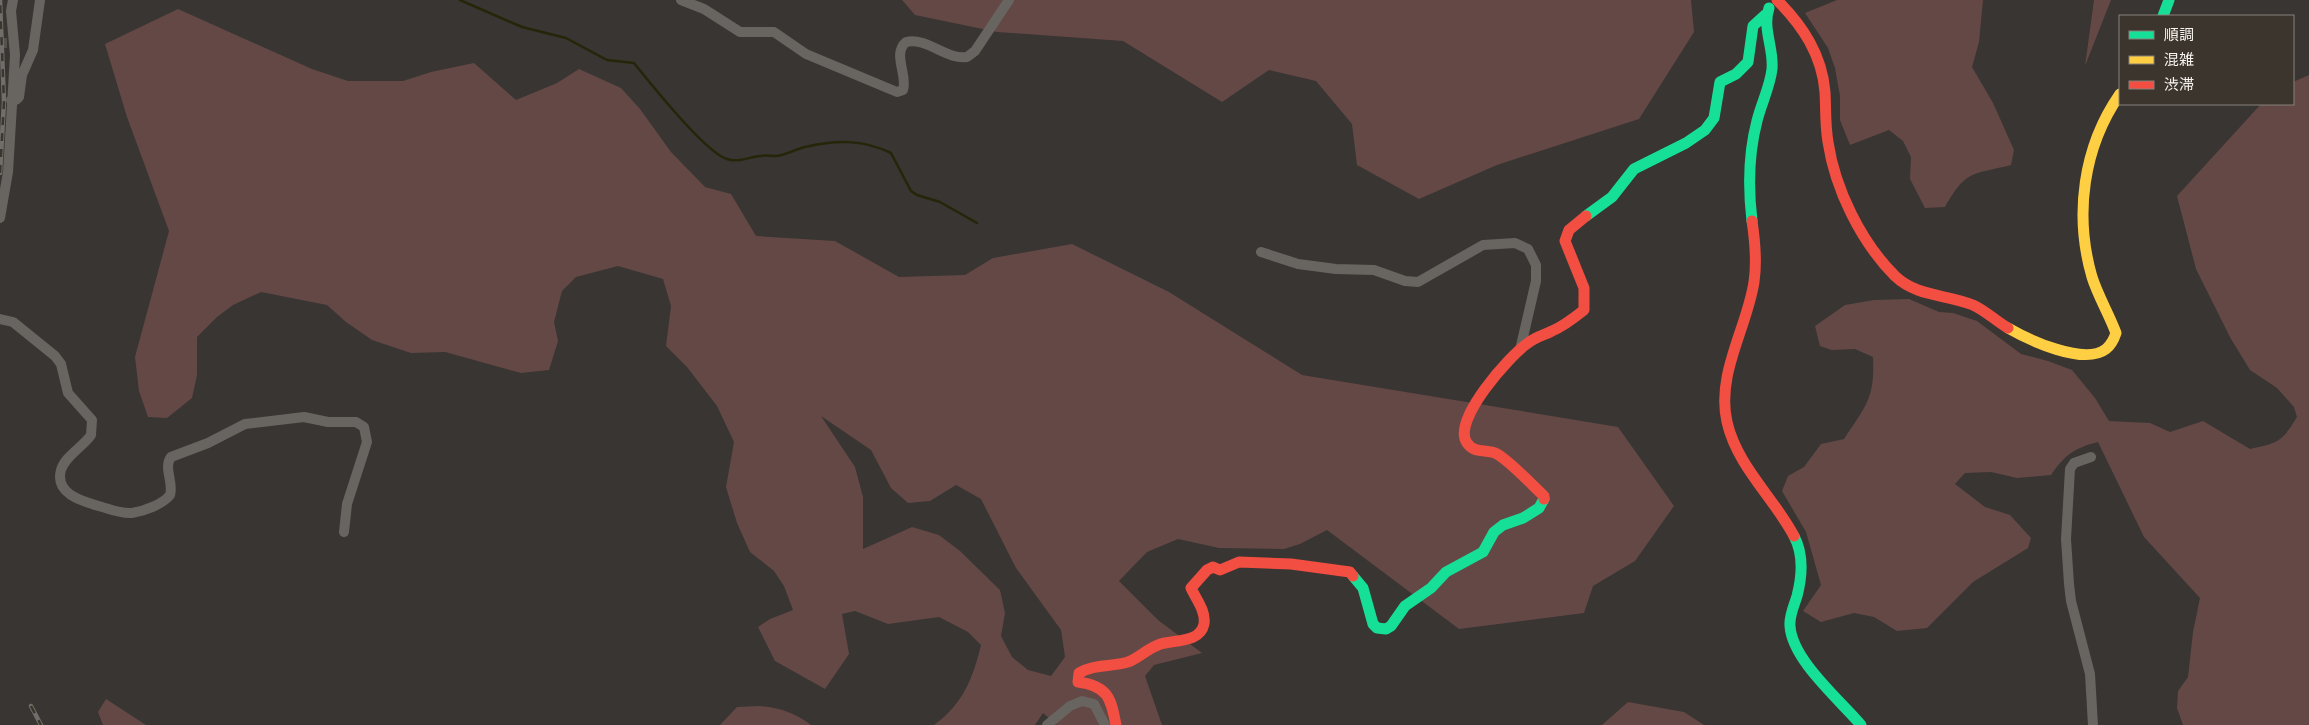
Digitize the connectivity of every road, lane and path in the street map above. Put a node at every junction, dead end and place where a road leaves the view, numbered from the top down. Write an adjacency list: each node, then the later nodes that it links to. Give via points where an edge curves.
1 (14, 0): 11 (street)
2 (40, 0): 11 (street, via 31,57 22,75 18,99)
3 (680, 0): 4 (street, via 704,9 740,32 768,31 780,35 806,54 897,92 903,90 905,84 900,54 906,42 918,42 954,56 967,57)
4 (1009, 0)
5 (1772, 0): 8 (street)
6 (1777, 0): 10 (street, via 1797,20 1817,53 1825,88 1827,142 1834,170 1871,247 1886,268 1912,288 1978,308 2030,340 2087,356 2100,353 2109,346 2116,333 2093,280 2083,240 2090,153 2106,114)
7 (2169, 0): 9 (street)
8 (1766, 15): 15 (street, via 1753,26 1748,62 1736,74 1720,82 1711,123 1687,141 1632,170 1617,194 1569,228 1566,239 1586,292 1584,310 1557,330 1531,340); 21 (street, via 1772,66 1755,128 1749,168 1756,244 1754,281 1729,378 1726,420 1732,441 1797,542 1802,567 1790,628 1797,647)
9 (2163, 15)
10 (2119, 95)
11 (11, 100): 12 (street, via 8,172)
12 (0, 218)
13 (1261, 252): 15 (street, via 1298,264 1374,270 1418,282 1483,245 1515,243 1528,249 1536,265 1536,281)
14 (0, 319): 17 (street, via 13,322 55,356 61,364 68,393 92,420 91,435 60,474 63,487 76,499 117,512 139,512 170,495 172,486 168,466 172,457 238,427 294,417 356,422 364,427 367,442 347,504)
15 (1520, 350): 20 (street, via 1492,378 1471,415 1465,434 1466,442 1474,450 1496,454 1544,496 1539,508 1494,532 1483,552 1446,572 1405,606 1386,629 1373,624 1363,588 1350,572 1301,565 1239,562 1220,570 1213,567 1207,570 1191,588 1203,616 1202,630 1191,637 1158,645 1126,663 1090,668 1079,673 1078,682 1104,689 1110,699)
16 (2091, 457): 22 (street, via 2074,463 2070,469 2066,539 2071,601 2090,674)
17 (344, 532)
18 (1047, 725): 19 (street, via 1070,706 1082,701 1094,704)
19 (1105, 725)
20 (1116, 725)
21 (1861, 725)
22 (2093, 725)

